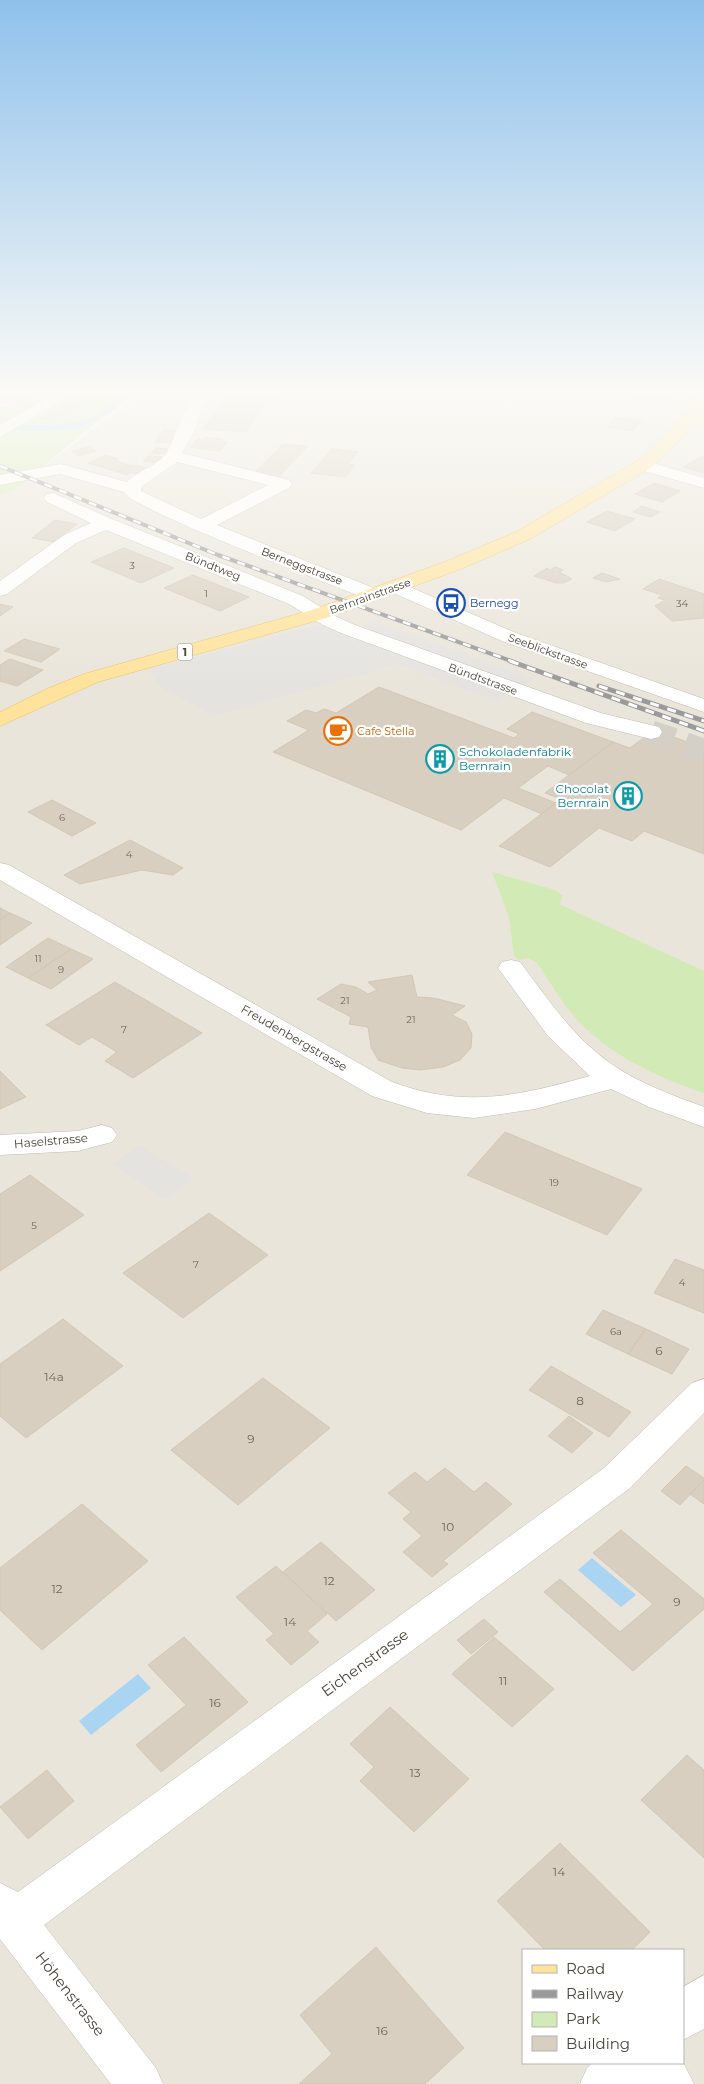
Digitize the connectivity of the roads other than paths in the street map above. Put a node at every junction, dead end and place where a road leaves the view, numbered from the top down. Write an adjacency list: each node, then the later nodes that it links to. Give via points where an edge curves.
1 (132, 491): 6 (street, Berneggstrasse, via 135,496)
2 (269, 491): 6 (street)
3 (598, 491): 7 (main road, Bernrainstrasse / 1, via 524,535)
4 (53, 498): 5 (street, Bündtweg)
5 (106, 523): 8 (street, via 70,538); 10 (street, Bündtweg, via 296,600)
6 (202, 526): 9 (street, Berneggstrasse)
7 (396, 587): 9 (main road, Bernrainstrasse / 1); 11 (street, Seeblickstrasse, via 482,628)
8 (0, 590)
9 (374, 595): 10 (main road, Bernrainstrasse / 1)
10 (319, 614): 12 (main road, Bernrainstrasse / 1, via 91,678); 13 (street, Bündtstrasse, via 348,629 517,691 594,718)
11 (704, 706)
12 (0, 720)
13 (651, 732)
14 (0, 870): 16 (street, Freudenbergstrasse, via 382,1089 413,1100 458,1108 496,1106)
15 (511, 968): 16 (street, via 556,1028 576,1049)
16 (614, 1079): 17 (street)
17 (704, 1117)
18 (102, 1135): 19 (street, Haselstrasse, via 78,1140)
19 (0, 1145)
20 (704, 1392): 21 (street, Eichenstrasse, via 617,1478)
21 (7, 1912): 26 (street, Höhenstrasse)
22 (704, 1998): 23 (street)
23 (684, 2016)
24 (628, 2064): 27 (street)
25 (654, 2064): 28 (street)
26 (140, 2084)
27 (603, 2084)
28 (671, 2084)

